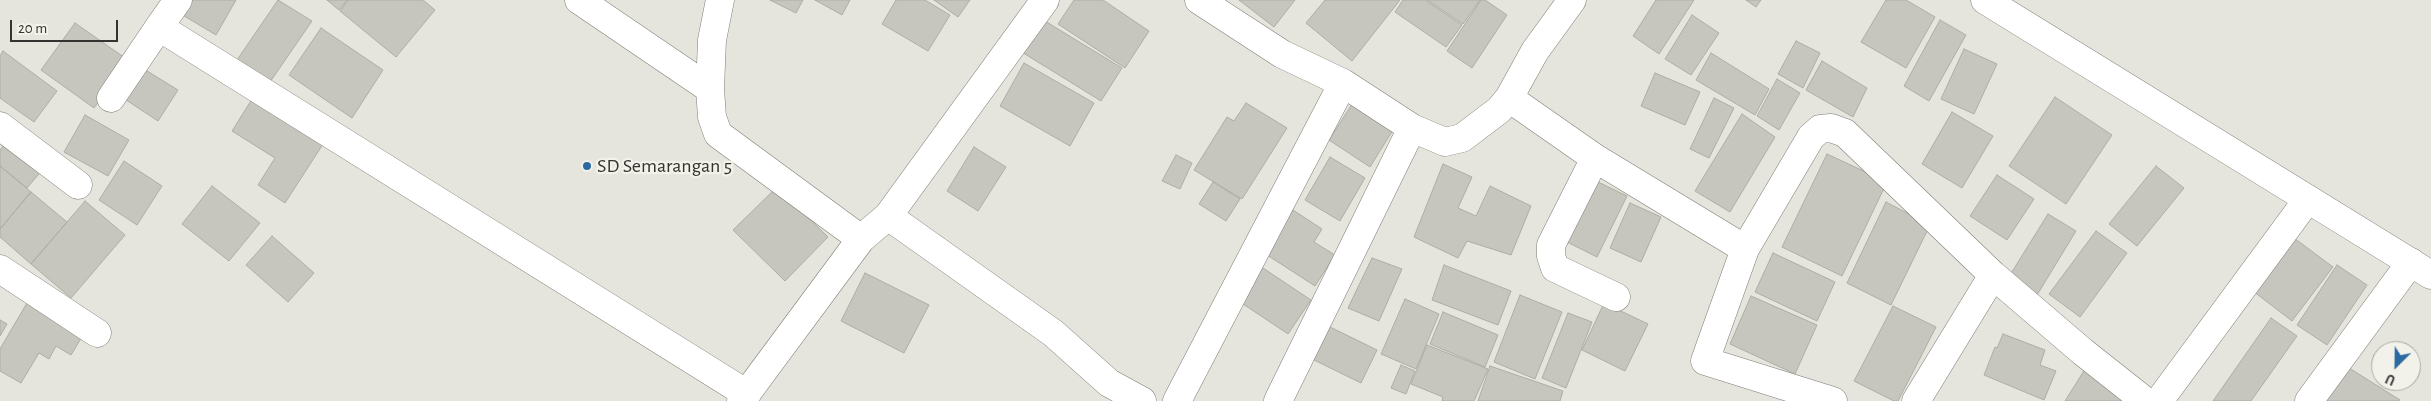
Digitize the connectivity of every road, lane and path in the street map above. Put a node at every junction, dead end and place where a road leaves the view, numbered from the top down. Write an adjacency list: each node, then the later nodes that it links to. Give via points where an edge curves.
1 (178, 0): 8 (street)
2 (579, 0): 10 (street)
3 (720, 0): 10 (street, via 712,40)
4 (1045, 0): 18 (street)
5 (1199, 0): 9 (street, via 1282,54)
6 (1572, 0): 12 (street, via 1535,51)
7 (1984, 0): 17 (street)
8 (159, 27): 11 (street); 26 (street)
9 (1342, 83): 14 (street); 28 (street)
10 (710, 89): 19 (street, via 712,117 718,134)
11 (111, 98)
12 (1509, 98): 14 (street, via 1499,110 1462,138 1445,142); 15 (street)
13 (0, 126): 16 (street)
14 (1412, 128): 29 (street)
15 (1595, 158): 20 (street); 24 (street, via 1551,245 1551,256 1555,268)
16 (78, 185)
17 (2308, 199): 21 (street); 33 (street)
18 (888, 216): 19 (street); 27 (street, via 1053,333 1109,383)
19 (861, 239): 26 (street)
20 (1745, 249): 23 (street, via 1811,137 1820,129 1831,128 1845,133); 30 (street, via 1705,360)
21 (2421, 268): 34 (street)
22 (0, 269): 25 (street)
23 (1993, 275): 31 (street); 32 (street)
24 (1616, 297)
25 (97, 333)
26 (744, 398)
27 (1142, 401)
28 (1177, 401)
29 (1278, 401)
30 (1833, 401)
31 (1916, 401)
32 (2145, 401)
33 (2159, 401)
34 (2309, 401)

